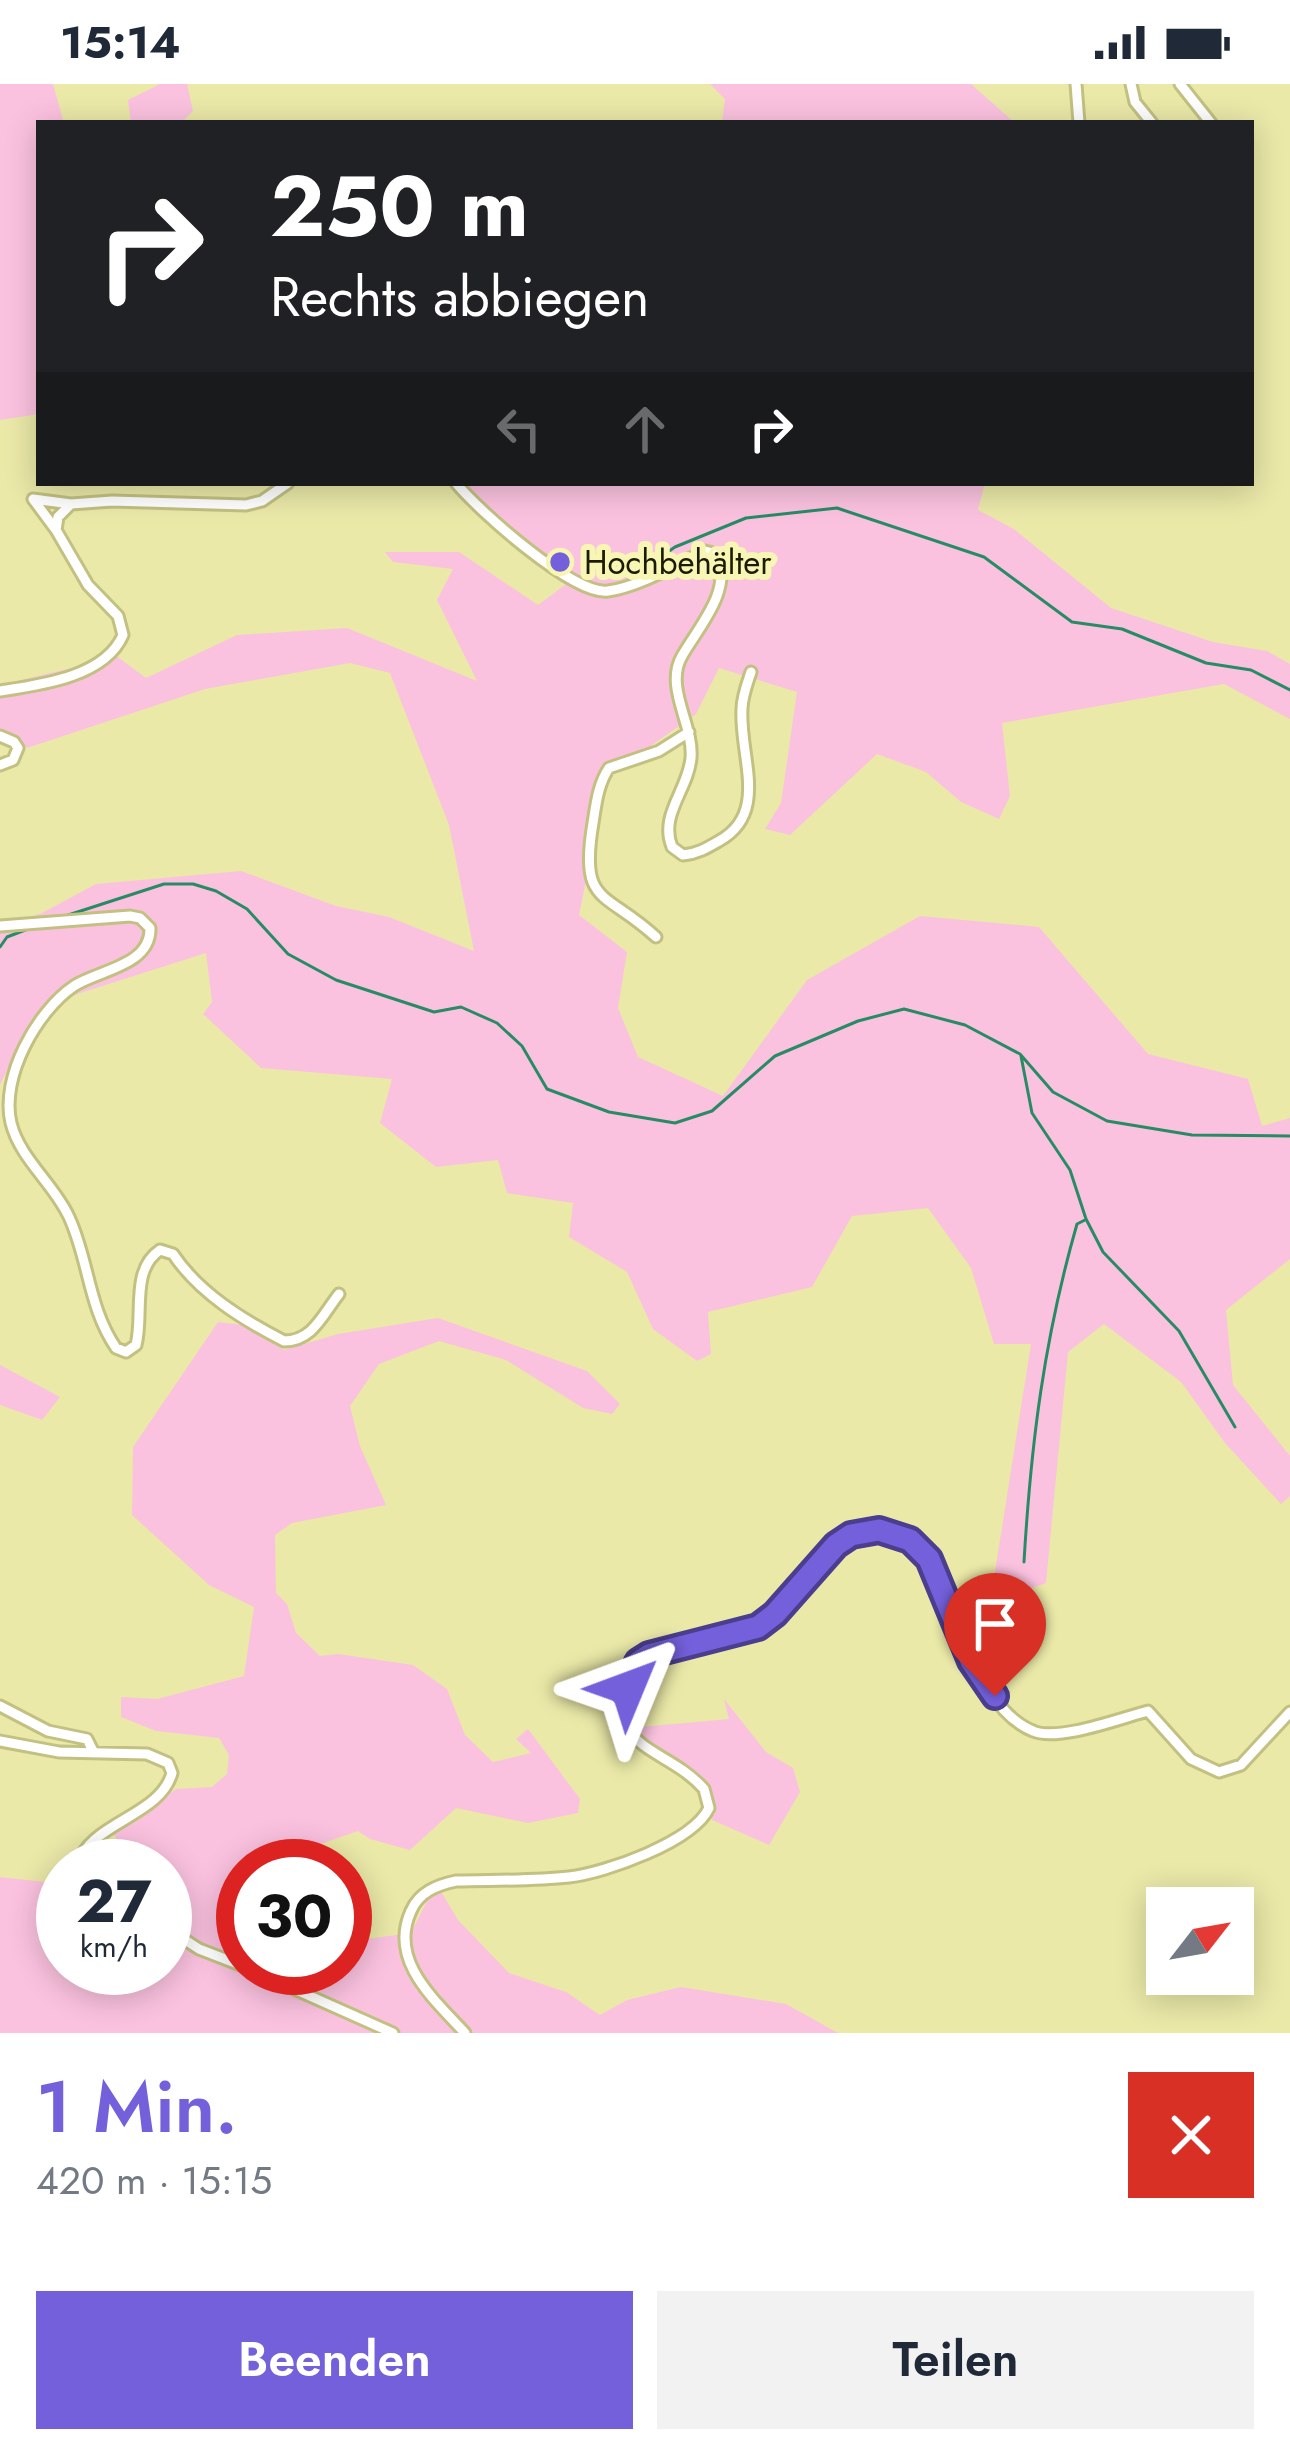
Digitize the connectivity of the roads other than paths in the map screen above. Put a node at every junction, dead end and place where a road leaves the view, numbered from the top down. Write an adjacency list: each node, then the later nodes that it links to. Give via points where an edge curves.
1 (1076, 84): 4 (street)
2 (1131, 84): 5 (street)
3 (1180, 84): 6 (street)
4 (1079, 120)
5 (1150, 120)
6 (1209, 120)
7 (284, 486): 9 (street, via 246,505)
8 (459, 486): 13 (street, via 485,516 593,590 615,589 705,551 717,554 721,584 676,673)
9 (71, 504): 10 (street); 10 (street, via 33,499)
10 (56, 530): 12 (street, via 123,634 111,652 78,671)
11 (751, 672): 13 (street, via 742,706 743,821 688,856 672,847 667,828 690,766)
12 (0, 691)
13 (688, 732): 17 (street, via 609,768 590,839 596,892)
14 (0, 736): 15 (street, via 18,748)
15 (0, 765)
16 (0, 926): 18 (street, via 122,916 148,924 151,938 139,954 77,984 31,1034 9,1091 10,1120 71,1221 89,1290 116,1348 136,1345 144,1272 160,1250 173,1254 204,1292 284,1341 310,1334)
17 (656, 937)
18 (339, 1294)
19 (0, 1706): 22 (street, via 48,1732 87,1739)
20 (1290, 1712): 26 (street, via 1240,1766 1220,1772 1191,1759 1148,1711 1058,1734 1034,1732 971,1661 925,1553 897,1533 851,1535 758,1627 656,1653 636,1667 624,1712 628,1732 704,1789 709,1808 702,1821 589,1873 456,1881 417,1900 406,1927 408,1960)
21 (0, 1741): 22 (street)
22 (94, 1753): 23 (street, via 159,1757 171,1768 160,1793)
23 (97, 1839)
24 (308, 1995): 25 (street)
25 (393, 2033)
26 (465, 2033)

